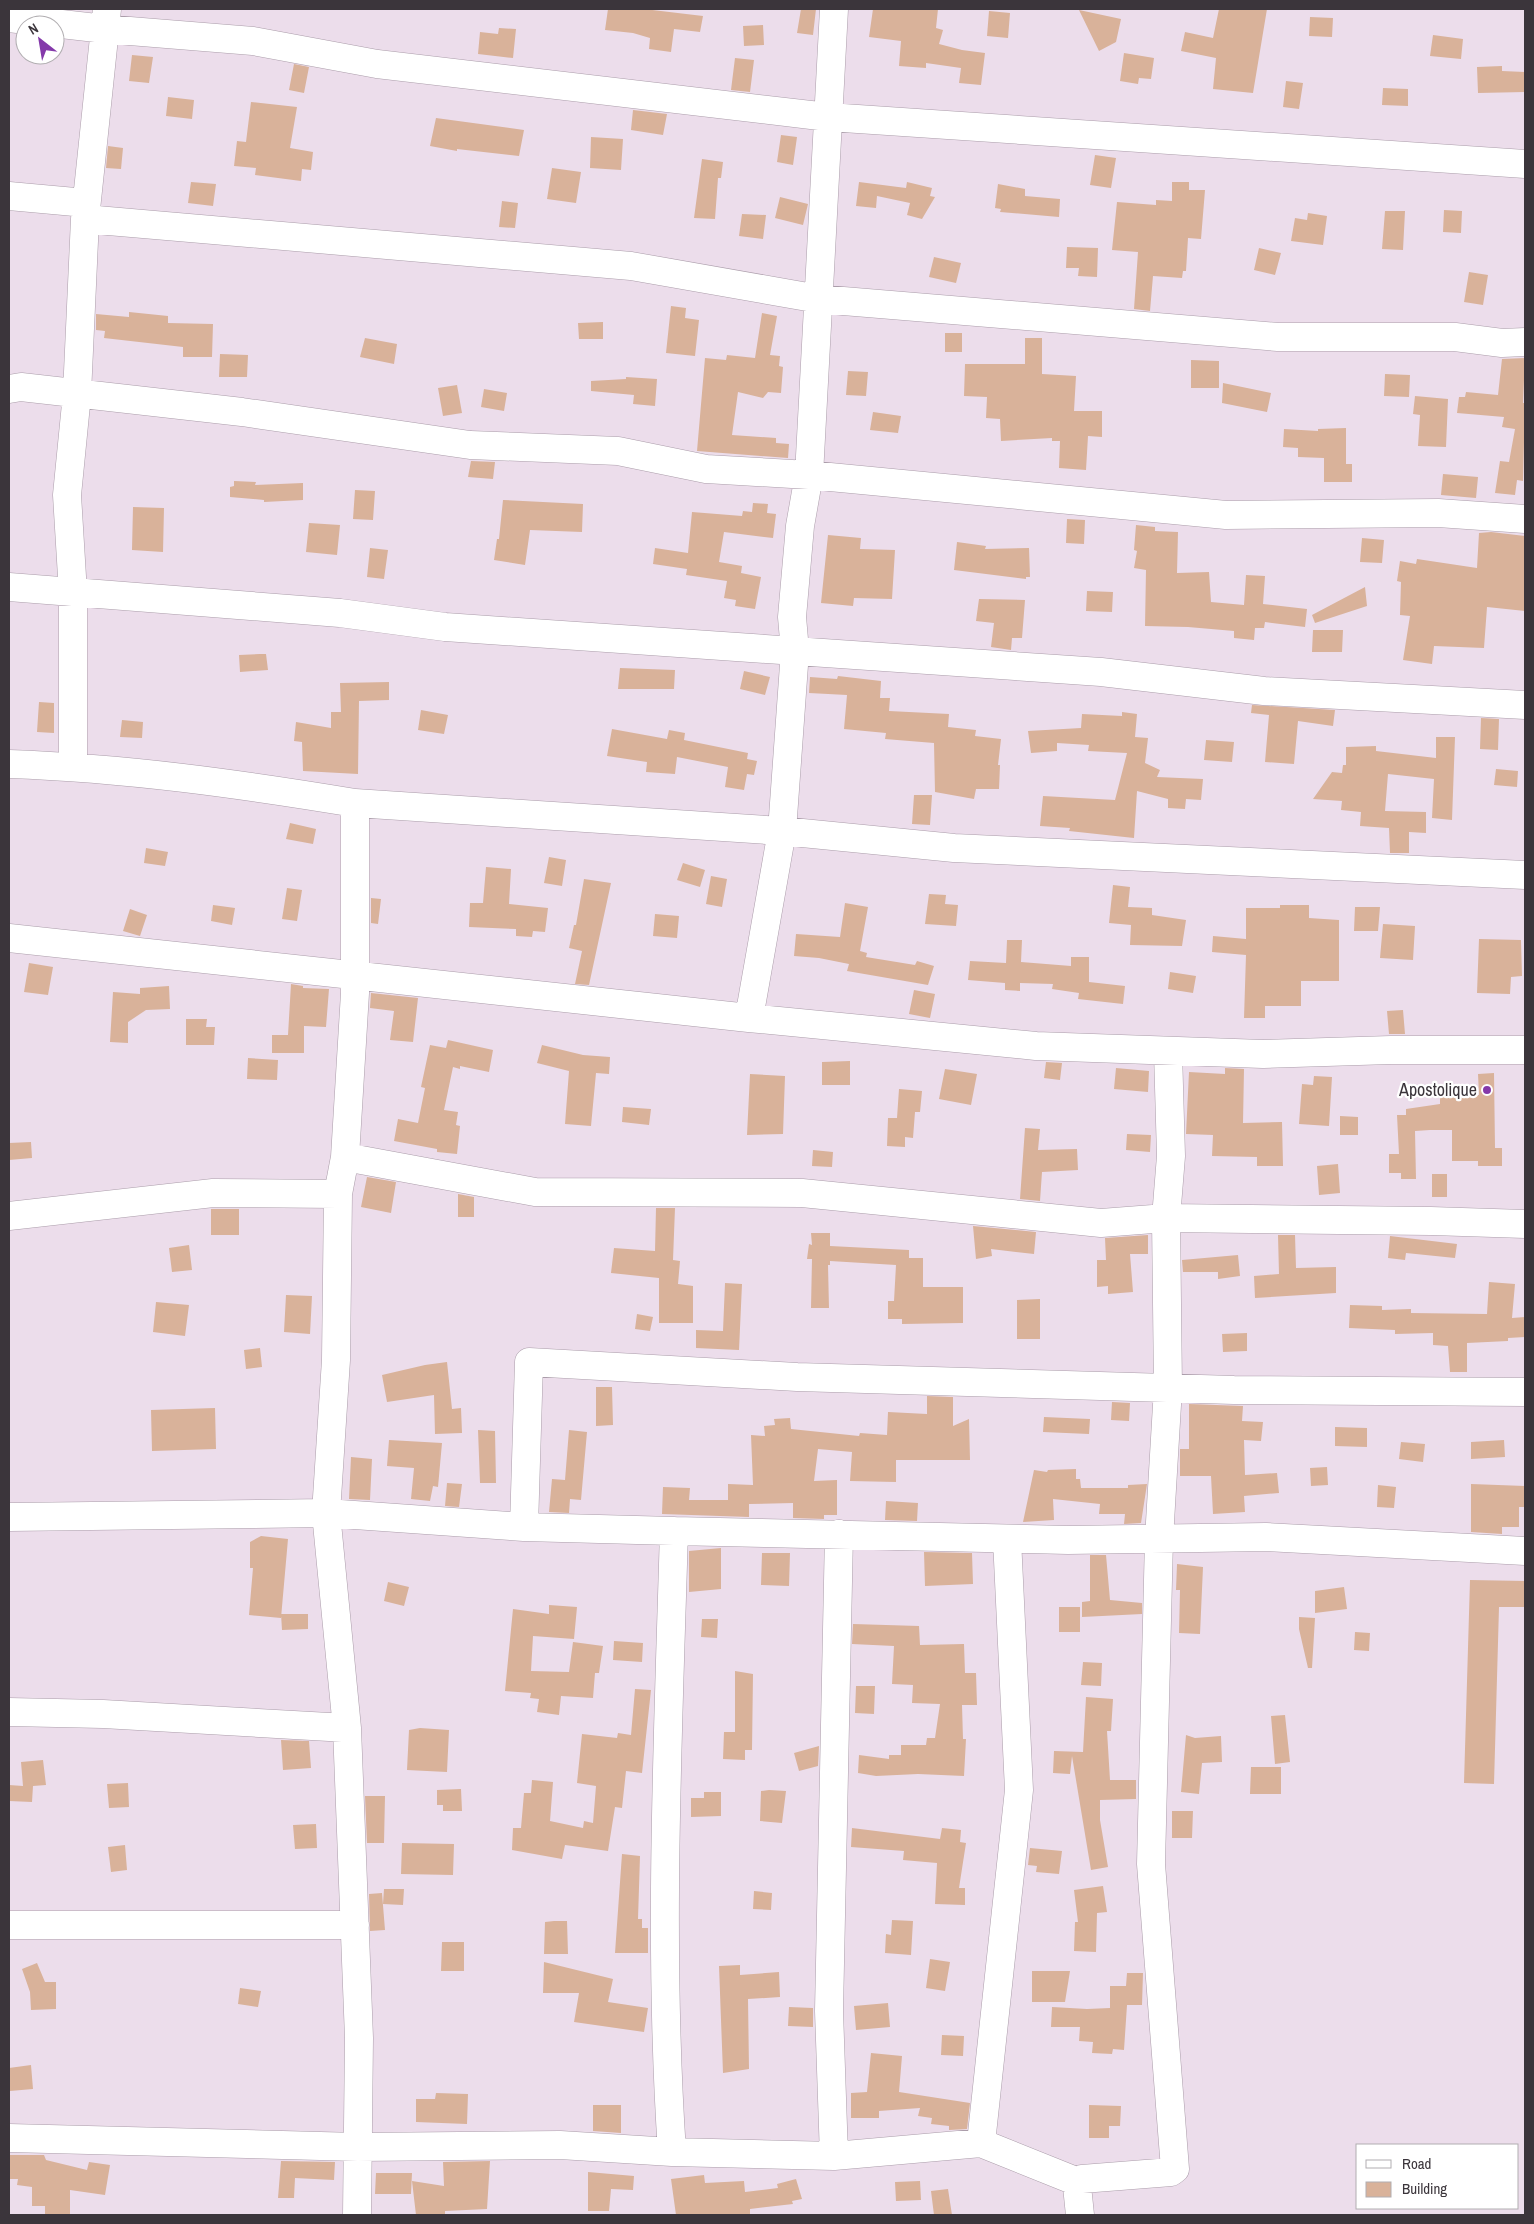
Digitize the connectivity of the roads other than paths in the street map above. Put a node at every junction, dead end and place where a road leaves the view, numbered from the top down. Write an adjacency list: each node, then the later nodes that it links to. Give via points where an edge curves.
1 (834, 9): 4 (street)
2 (9, 18): 3 (street)
3 (106, 19): 4 (street, via 377,64); 7 (street)
4 (828, 117): 5 (street); 8 (street)
5 (1525, 164)
6 (9, 196): 7 (street)
7 (85, 211): 8 (street, via 631,266); 11 (street)
8 (819, 299): 9 (street, via 1278,337 1455,337 1502,343); 12 (street)
9 (1525, 342)
10 (9, 388): 11 (street)
11 (78, 394): 12 (street, via 242,412 470,445 618,451 706,469); 15 (street, via 66,495)
12 (808, 475): 13 (street, via 1226,515 1438,513); 16 (street, via 792,617)
13 (1525, 519)
14 (9, 587): 15 (street)
15 (73, 593): 16 (street, via 340,613 445,627); 19 (street)
16 (795, 651): 17 (street, via 1101,672 1264,691); 21 (street)
17 (1525, 705)
18 (9, 764): 19 (street)
19 (73, 766): 20 (street, via 260,787)
20 (354, 803): 21 (street); 24 (street)
21 (782, 831): 22 (street, via 954,848); 25 (street)
22 (1525, 875)
23 (9, 938): 24 (street)
24 (356, 974): 25 (street); 28 (street)
25 (749, 1018): 27 (street, via 1036,1046)
26 (1525, 1050): 27 (street, via 1263,1054)
27 (1168, 1052): 31 (street, via 1171,1156)
28 (345, 1157): 29 (street); 31 (street, via 535,1192 802,1193 1101,1223)
29 (338, 1194): 30 (street, via 213,1194); 35 (street, via 336,1360)
30 (9, 1216)
31 (1166, 1218): 32 (street); 33 (street)
32 (1525, 1224)
33 (1168, 1388): 34 (street); 37 (street, via 797,1377 529,1362); 41 (street)
34 (1525, 1392)
35 (326, 1513): 36 (street); 37 (street); 44 (street)
36 (9, 1517)
37 (524, 1527): 38 (street)
38 (674, 1532): 39 (street); 50 (street, via 666,1799 666,2069)
39 (838, 1534): 40 (street); 51 (street, via 829,2010)
40 (1007, 1539): 41 (street); 48 (street, via 1019,1790)
41 (1159, 1539): 42 (street, via 1266,1537); 52 (street, via 1150,1864 1175,2169)
42 (1525, 1551)
43 (9, 1712): 44 (street)
44 (347, 1728): 46 (street)
45 (9, 1925): 46 (street)
46 (355, 1925): 49 (street)
47 (9, 2138): 49 (street)
48 (981, 2143): 51 (street); 52 (street)
49 (358, 2147): 50 (street, via 560,2145); 53 (street)
50 (672, 2152): 51 (street)
51 (834, 2156)
52 (1078, 2182): 54 (street)
53 (357, 2215)
54 (1080, 2215)

